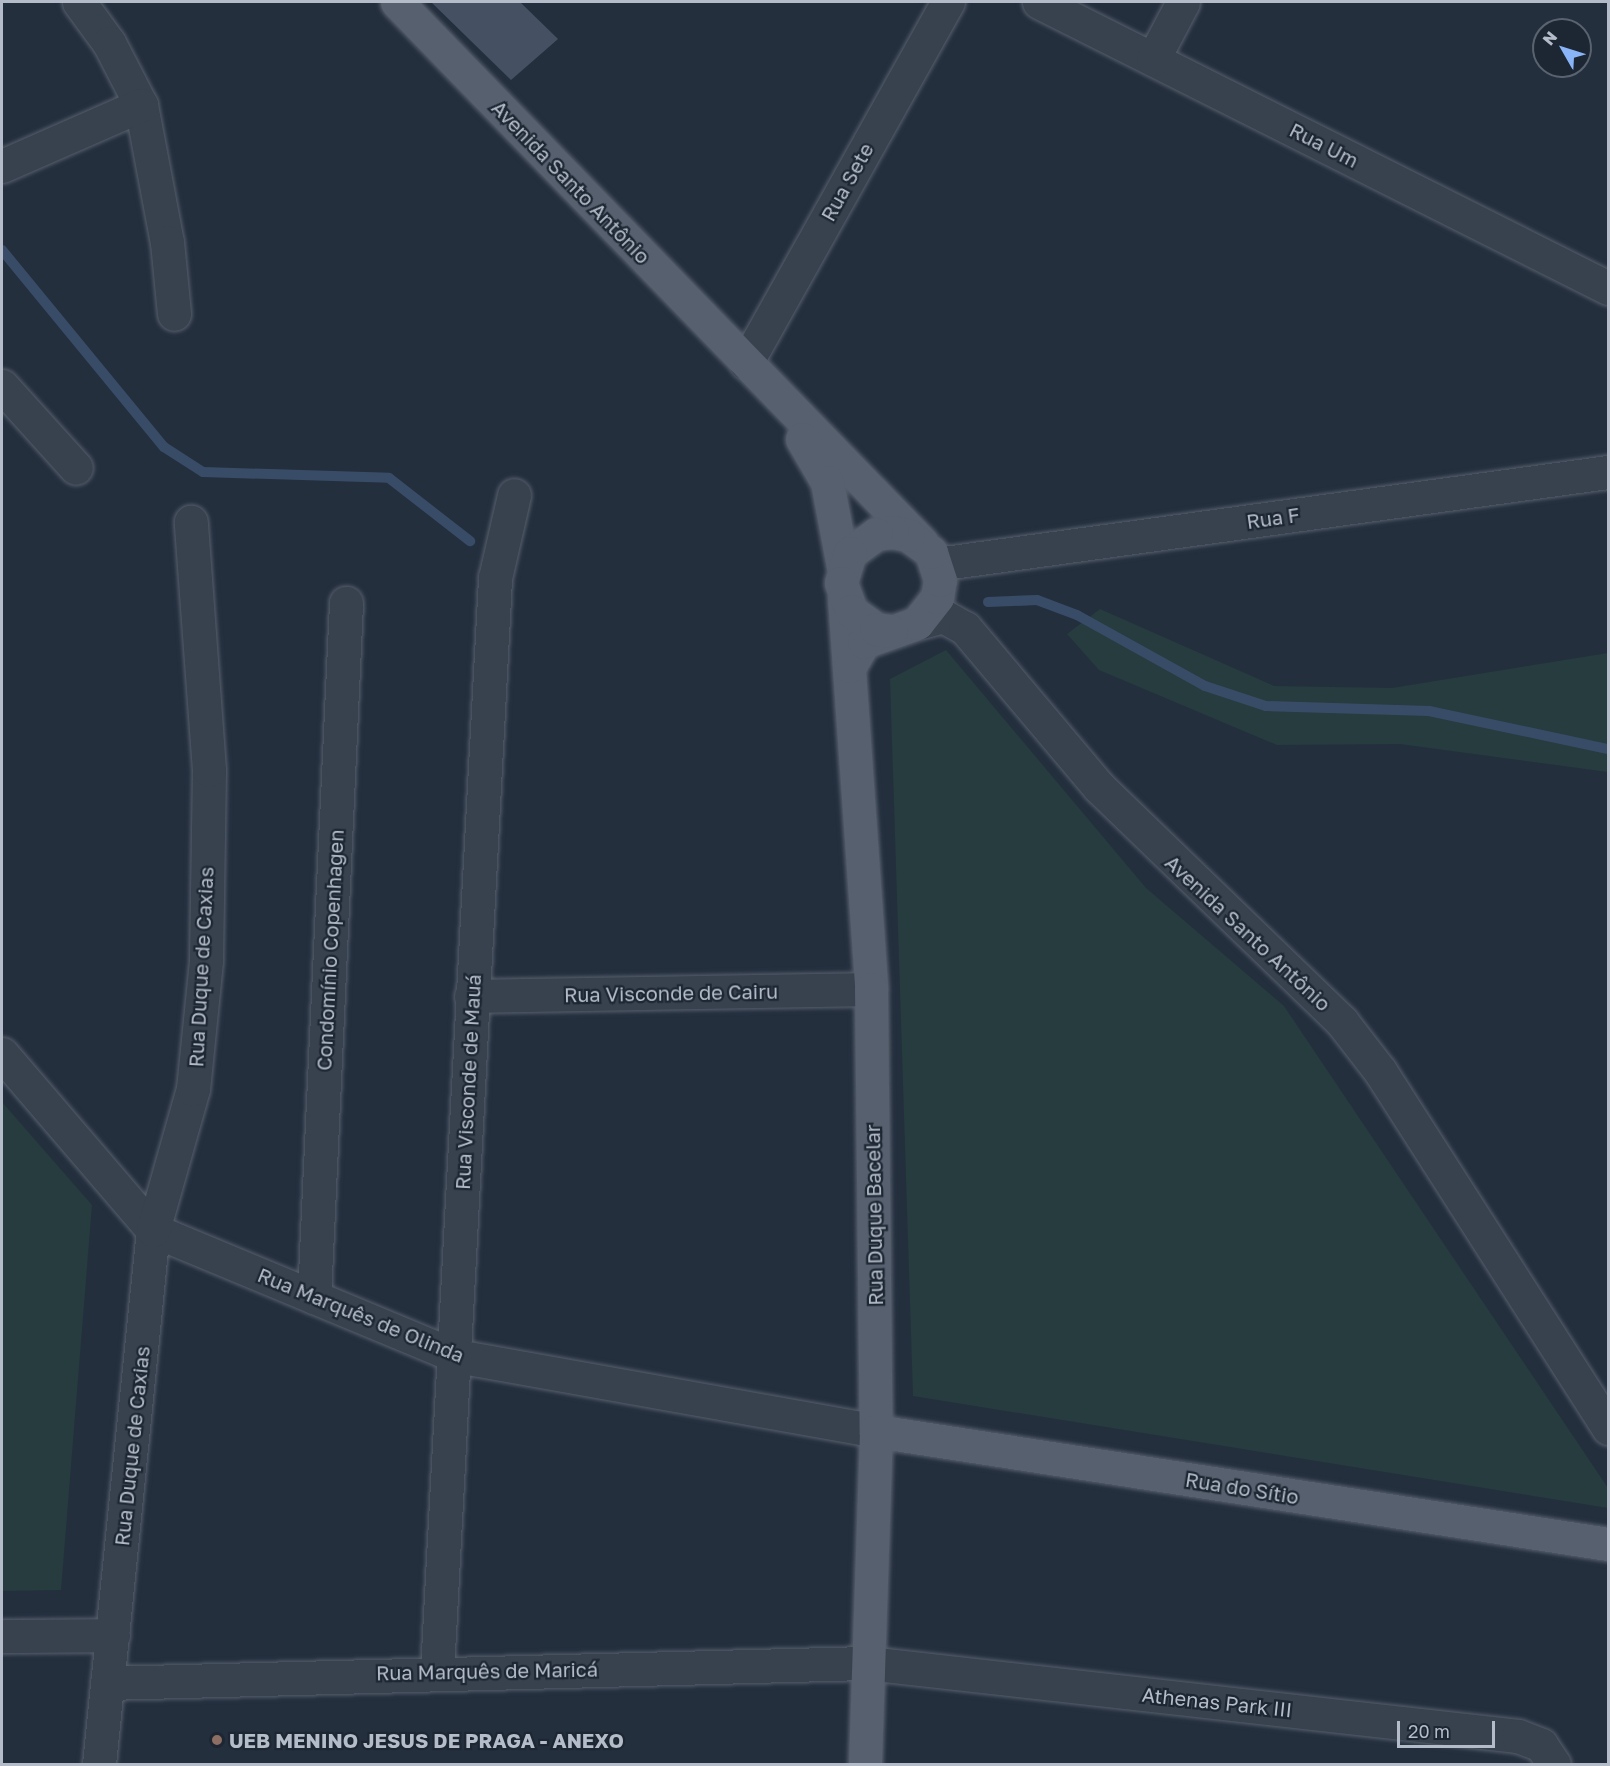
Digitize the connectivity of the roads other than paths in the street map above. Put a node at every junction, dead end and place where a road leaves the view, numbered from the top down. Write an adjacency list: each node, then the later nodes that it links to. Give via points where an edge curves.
1 (79, 2): 7 (street, via 108,43)
2 (397, 2): 11 (main road, Avenida Santo Antônio)
3 (948, 2): 11 (street, Rua Sete)
4 (1039, 2): 6 (street, Rua Um)
5 (1183, 2): 6 (street)
6 (1154, 59): 9 (street, Rua Um)
7 (141, 105): 8 (street); 10 (street, via 167,242)
8 (2, 166)
9 (1608, 288)
10 (174, 314)
11 (746, 363): 17 (main road, Avenida Santo Antônio); 18 (main road, Avenida Santo Antônio, via 816,458 835,508)
12 (2, 386): 13 (street)
13 (76, 468)
14 (1608, 472): 17 (street, Rua F)
15 (514, 495): 24 (street, Rua Visconde de Mauá, via 495,578)
16 (190, 522): 26 (street, Rua Duque de Caxias, via 209,770 206,960 194,1089)
17 (933, 562): 18 (main road, via 892,532 876,534 850,553); 20 (main road, via 937,597); 21 (street, Avenida Santo Antônio)
18 (843, 583): 20 (main road, via 862,622); 22 (main road, Rua Duque Bacelar)
19 (346, 603): 27 (street, Condomínio Copenhagen)
20 (904, 627): 21 (street, Avenida Santo Antônio, via 943,616); 22 (main road, via 864,642)
21 (977, 640): 29 (street, Avenida Santo Antônio, via 1099,787 1342,1022 1380,1071)
22 (850, 666): 23 (main road, Rua Duque Bacelar)
23 (871, 989): 24 (street, Rua Visconde de Cairu); 30 (main road, Rua Duque Bacelar)
24 (471, 996): 28 (street, Rua Visconde de Mauá)
25 (2, 1054): 26 (street, Rua Marquês de Olinda)
26 (153, 1230): 27 (street, Rua Marquês de Olinda); 32 (street, Rua Duque de Caxias)
27 (314, 1297): 28 (street, Rua Marquês de Olinda)
28 (456, 1356): 30 (street, Rua Marquês de Olinda); 35 (street, Rua Visconde de Mauá)
29 (1608, 1428)
30 (876, 1431): 31 (main road, Rua do Sítio); 34 (main road, Rua Duque Bacelar)
31 (1608, 1544)
32 (113, 1635): 33 (street); 36 (street, Rua Duque de Caxias)
33 (2, 1636)
34 (867, 1663): 35 (street, Rua Marquês de Maricá); 38 (main road, Rua Duque Bacelar); 39 (street, Athenas Park III, via 1518,1736 1541,1745)
35 (437, 1671): 36 (street, Rua Marquês de Maricá)
36 (107, 1683): 37 (street, Rua Duque de Caxias)
37 (99, 1764)
38 (865, 1764)
39 (1554, 1764)

